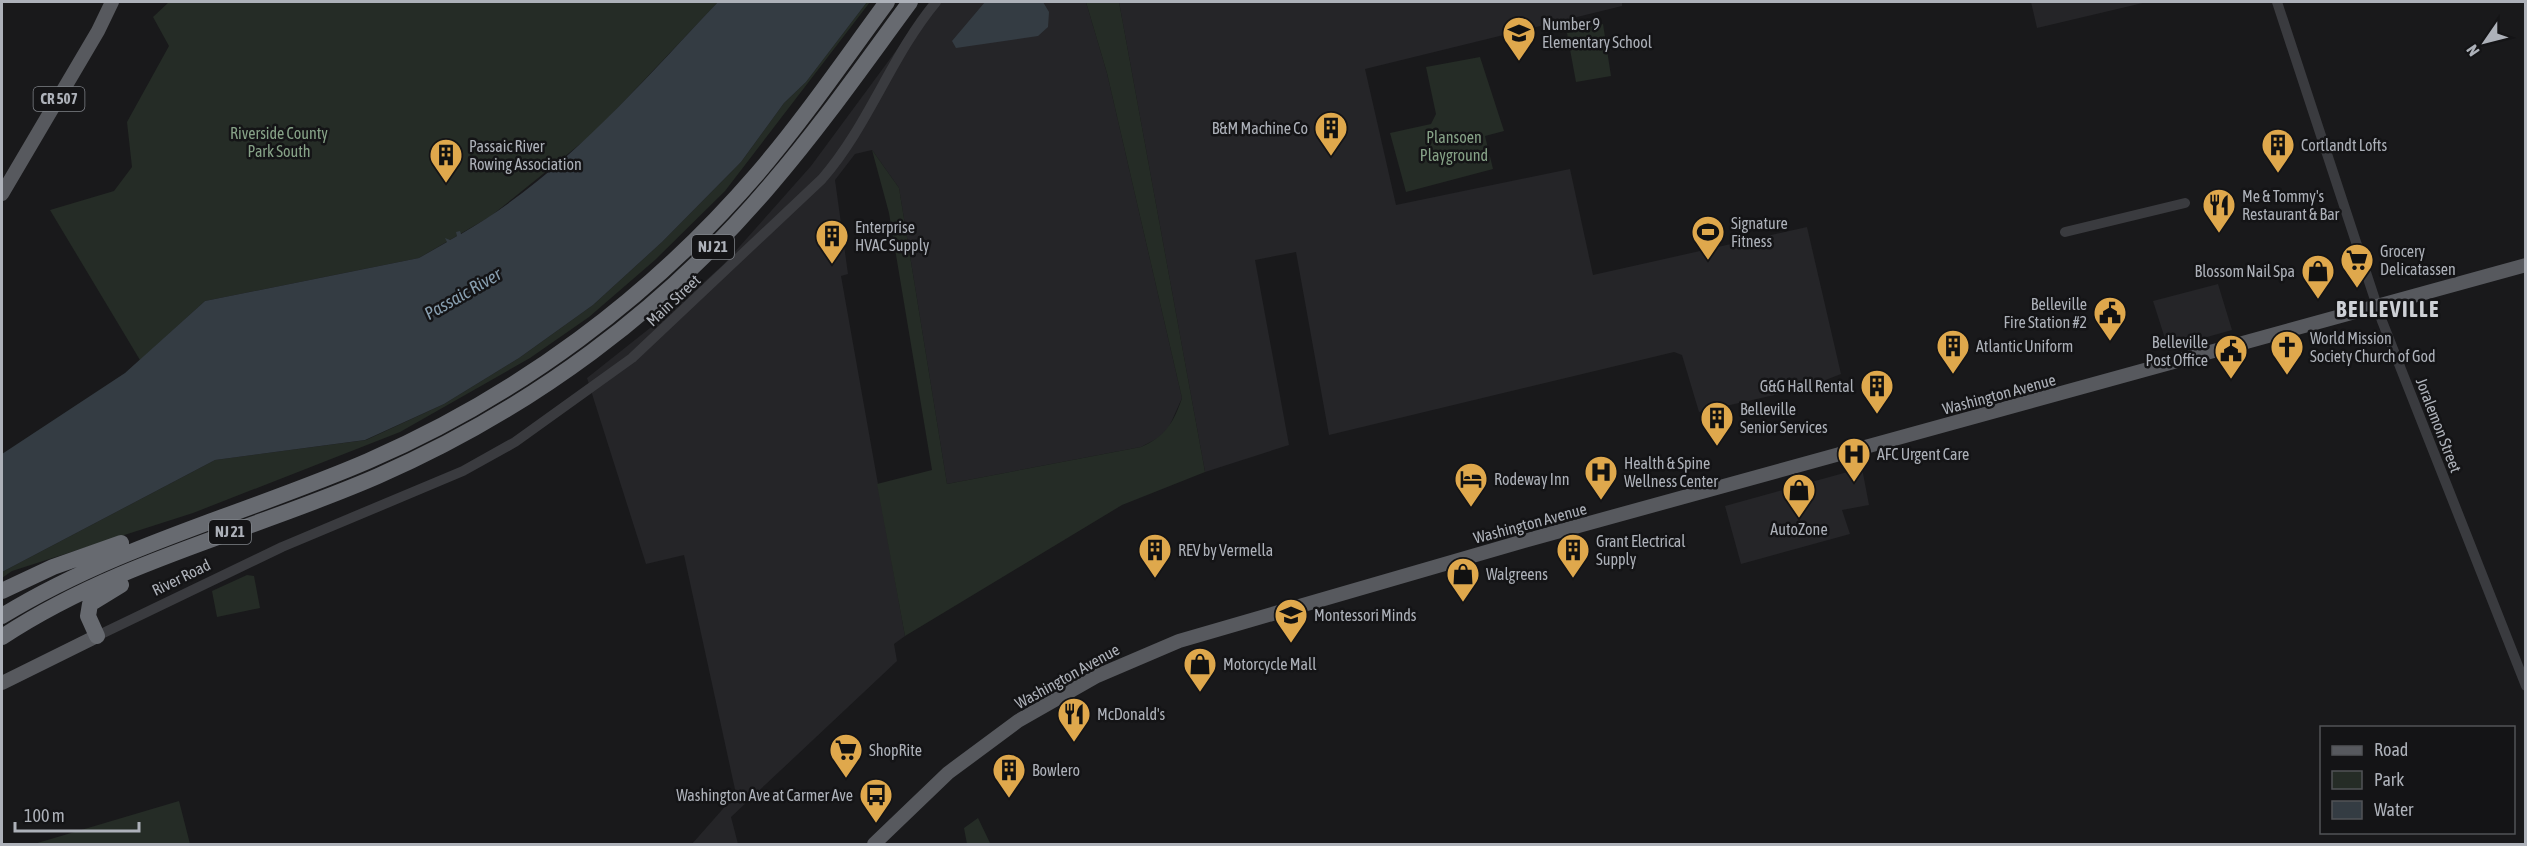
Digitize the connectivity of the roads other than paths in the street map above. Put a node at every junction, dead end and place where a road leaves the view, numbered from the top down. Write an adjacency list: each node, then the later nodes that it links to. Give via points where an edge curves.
1 (112, 2): 6 (main road, CR 507)
2 (887, 2): 13 (highway, NJ 21, via 795,128 737,196 673,261 580,339 506,389 426,434 344,471)
3 (910, 2): 12 (highway, NJ 21, via 771,185 707,253 632,321 549,382 462,435 388,472)
4 (936, 2): 11 (street, Main Street, via 909,40 854,136 822,179 624,365)
5 (2277, 2): 10 (street, Joralemon Street)
6 (2, 194)
7 (2185, 203): 8 (street)
8 (2065, 232)
9 (2526, 265): 10 (main road, Washington Avenue)
10 (2378, 306): 19 (street, Joralemon Street); 20 (main road, Washington Avenue, via 1179,640 1096,676 1020,720 948,773)
11 (476, 465): 16 (street, River Road, via 282,547)
12 (294, 509): 16 (highway, via 95,599 88,616); 17 (highway, NJ 21, via 112,577)
13 (194, 526): 14 (highway, via 170,526 53,567); 15 (highway, NJ 21, via 86,570)
14 (2, 591)
15 (2, 616)
16 (97, 636): 18 (main road, River Road)
17 (2, 637)
18 (2, 684)
19 (2526, 686)
20 (874, 844)

